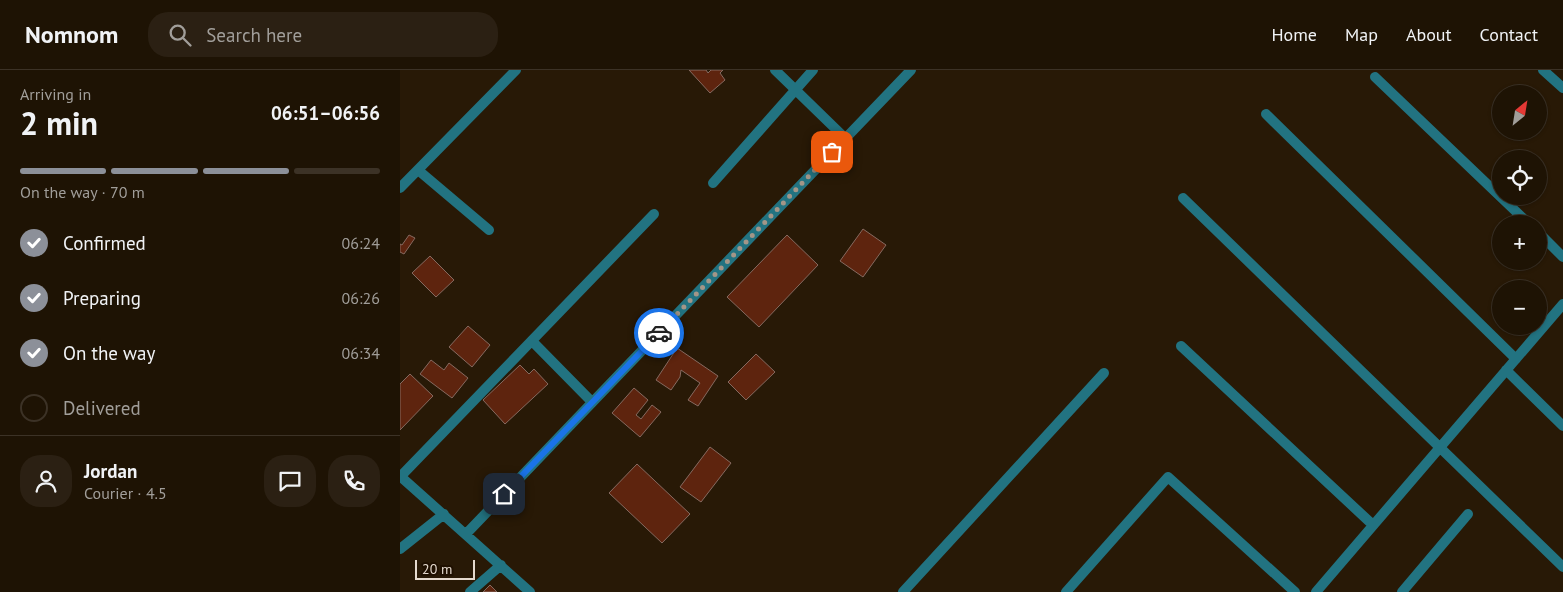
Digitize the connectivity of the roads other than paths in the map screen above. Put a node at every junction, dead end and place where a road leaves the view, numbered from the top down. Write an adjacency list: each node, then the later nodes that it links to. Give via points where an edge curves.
1 (516, 70): 11 (street)
2 (775, 70): 8 (street)
3 (813, 70): 8 (street)
4 (911, 70): 10 (street)
5 (1543, 70): 7 (street)
6 (1376, 78): 16 (street)
7 (1563, 88)
8 (795, 89): 10 (street); 12 (street)
9 (1266, 114): 23 (street)
10 (845, 138): 26 (street)
11 (418, 170): 13 (street); 17 (street)
12 (713, 183)
13 (400, 188)
14 (1183, 198): 28 (street)
15 (654, 214): 21 (street)
16 (1520, 215)
17 (489, 230)
18 (1547, 241): 19 (street)
19 (1563, 256)
20 (1563, 304): 23 (street)
21 (532, 341): 26 (street); 29 (street)
22 (1181, 346): 32 (street)
23 (1516, 359): 24 (street)
24 (1506, 370): 27 (street); 28 (street)
25 (1104, 373): 39 (street)
26 (592, 402): 33 (street)
27 (1563, 426)
28 (1440, 447): 32 (street); 36 (street)
29 (400, 476): 30 (street)
30 (444, 514): 33 (street); 34 (street)
31 (1468, 514): 43 (street)
32 (1373, 525): 42 (street)
33 (466, 534): 35 (street)
34 (400, 549)
35 (501, 565): 37 (street); 38 (street)
36 (1563, 567)
37 (470, 592)
38 (530, 592)
39 (904, 592)
40 (1066, 592): 41 (street, via 1168,477)
41 (1295, 592)
42 (1316, 592)
43 (1402, 592)

